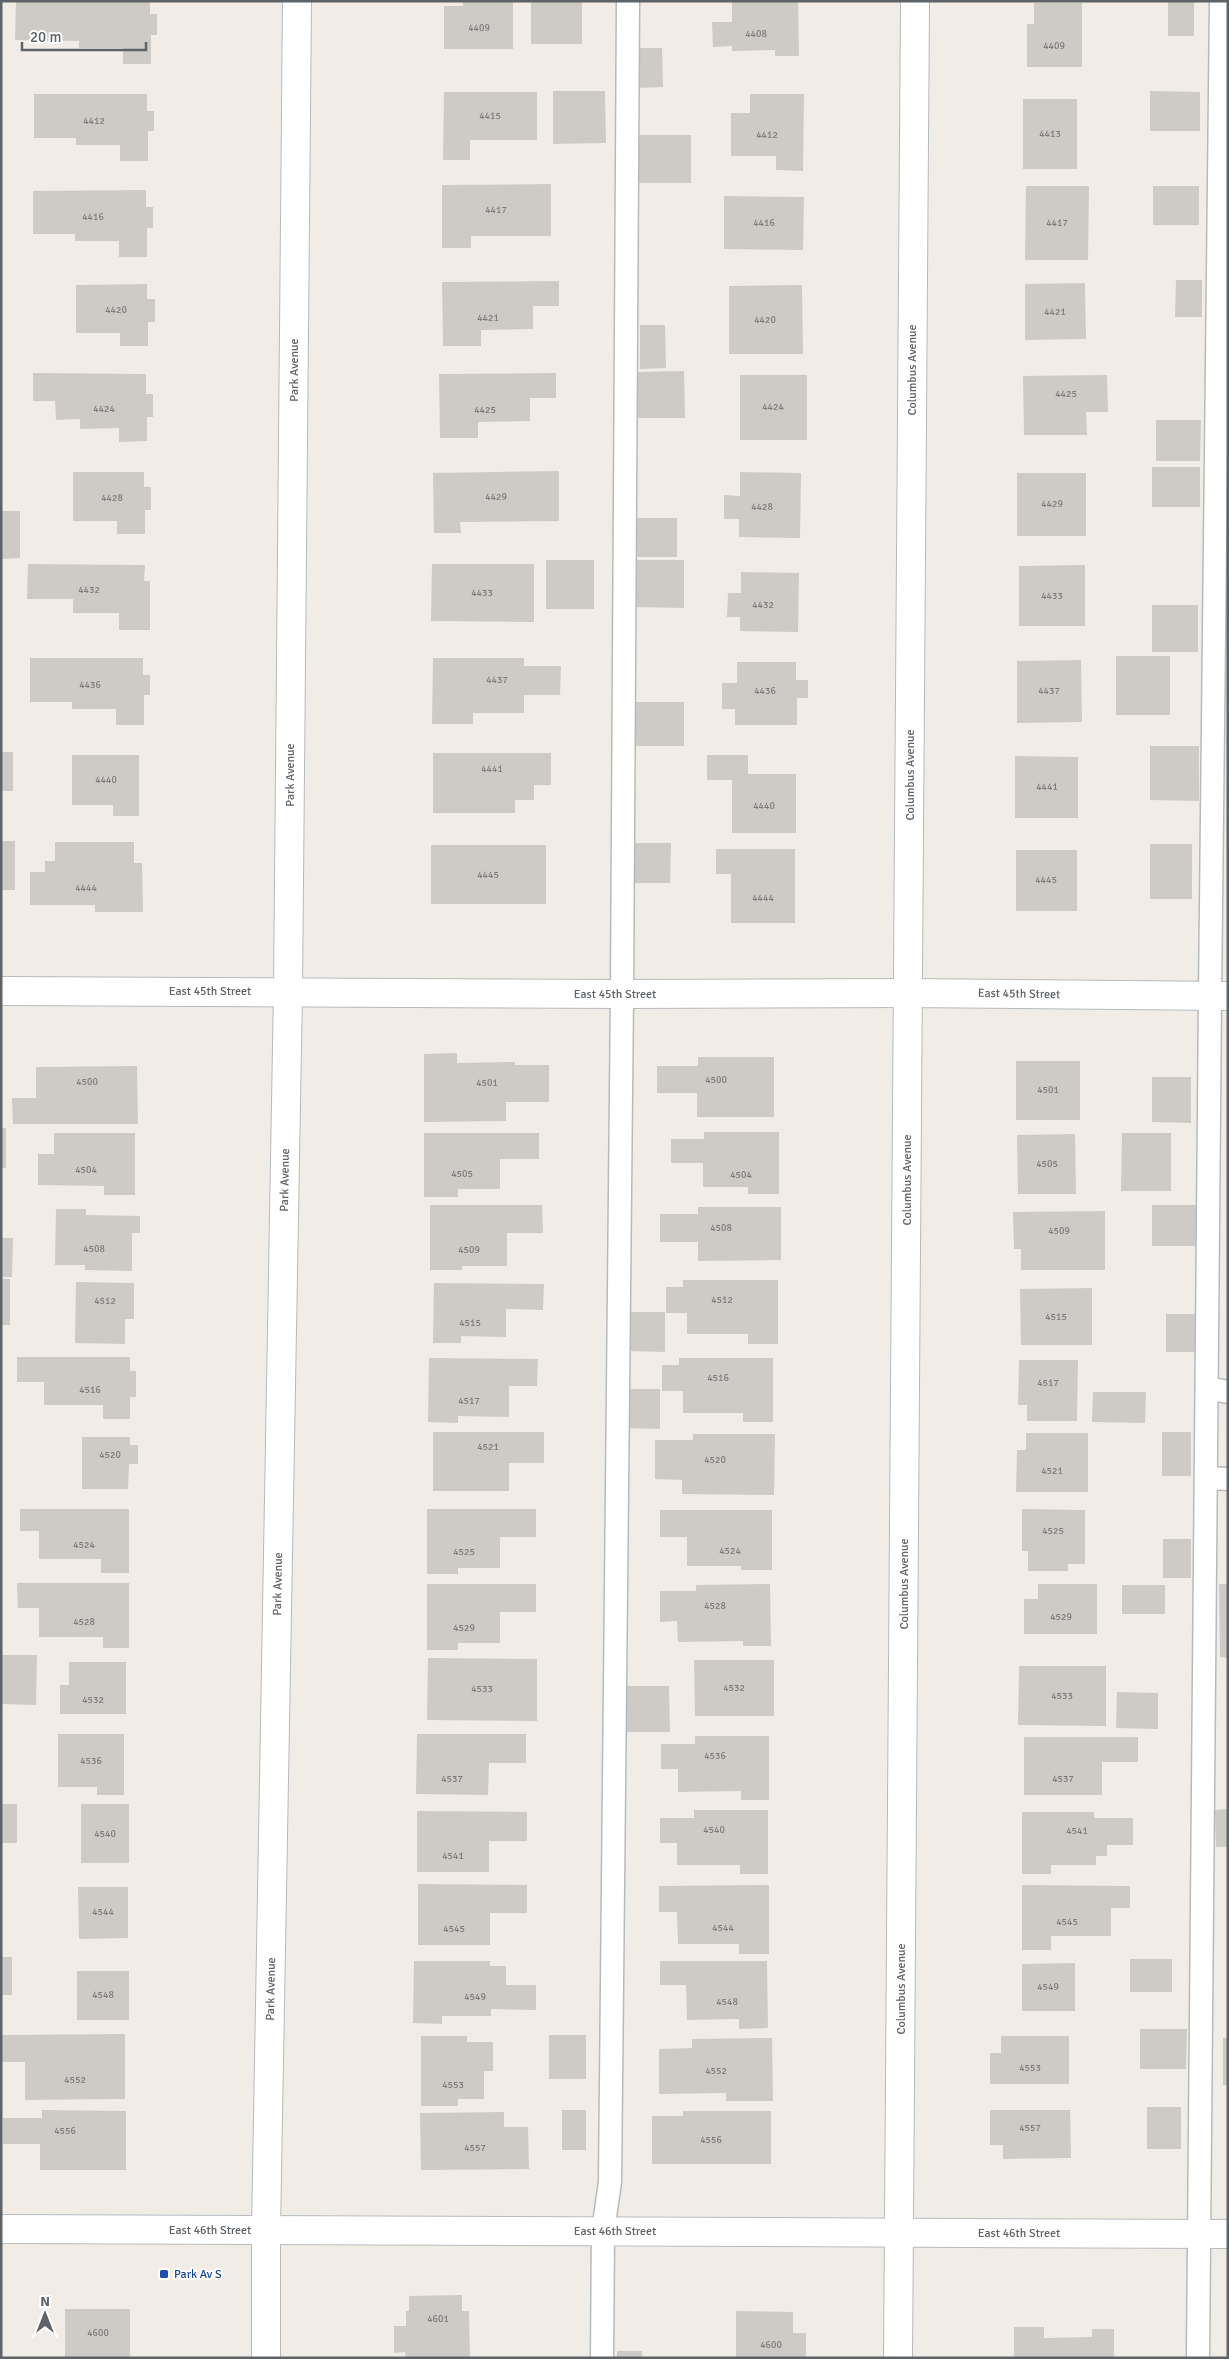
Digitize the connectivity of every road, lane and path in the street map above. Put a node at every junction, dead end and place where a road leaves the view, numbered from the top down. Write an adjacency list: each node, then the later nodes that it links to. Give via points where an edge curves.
1 (297, 1): 7 (street, Park Avenue)
2 (628, 1): 9 (lane)
3 (915, 1): 8 (street, Columbus Avenue)
4 (1221, 1): 5 (lane)
5 (1223, 297): 10 (lane)
6 (1, 990): 7 (street, East 45th Street)
7 (288, 990): 9 (street, East 45th Street); 15 (street, Park Avenue)
8 (908, 993): 9 (street, East 45th Street); 10 (street, East 45th Street); 17 (street, Columbus Avenue)
9 (622, 994): 16 (lane, via 610,2182)
10 (1219, 996): 11 (lane)
11 (1218, 1184): 12 (lane)
12 (1217, 1390): 13 (lane)
13 (1217, 1479): 18 (lane)
14 (1, 2229): 15 (street, East 46th Street)
15 (266, 2230): 16 (street, East 46th Street); 20 (street, Park Avenue)
16 (603, 2231): 17 (street, East 46th Street); 21 (lane)
17 (899, 2232): 18 (street, East 46th Street); 22 (street, Columbus Avenue)
18 (1200, 2234): 19 (street, East 46th Street); 23 (lane)
19 (1228, 2234)
20 (266, 2358)
21 (602, 2358)
22 (898, 2358)
23 (1198, 2358)

